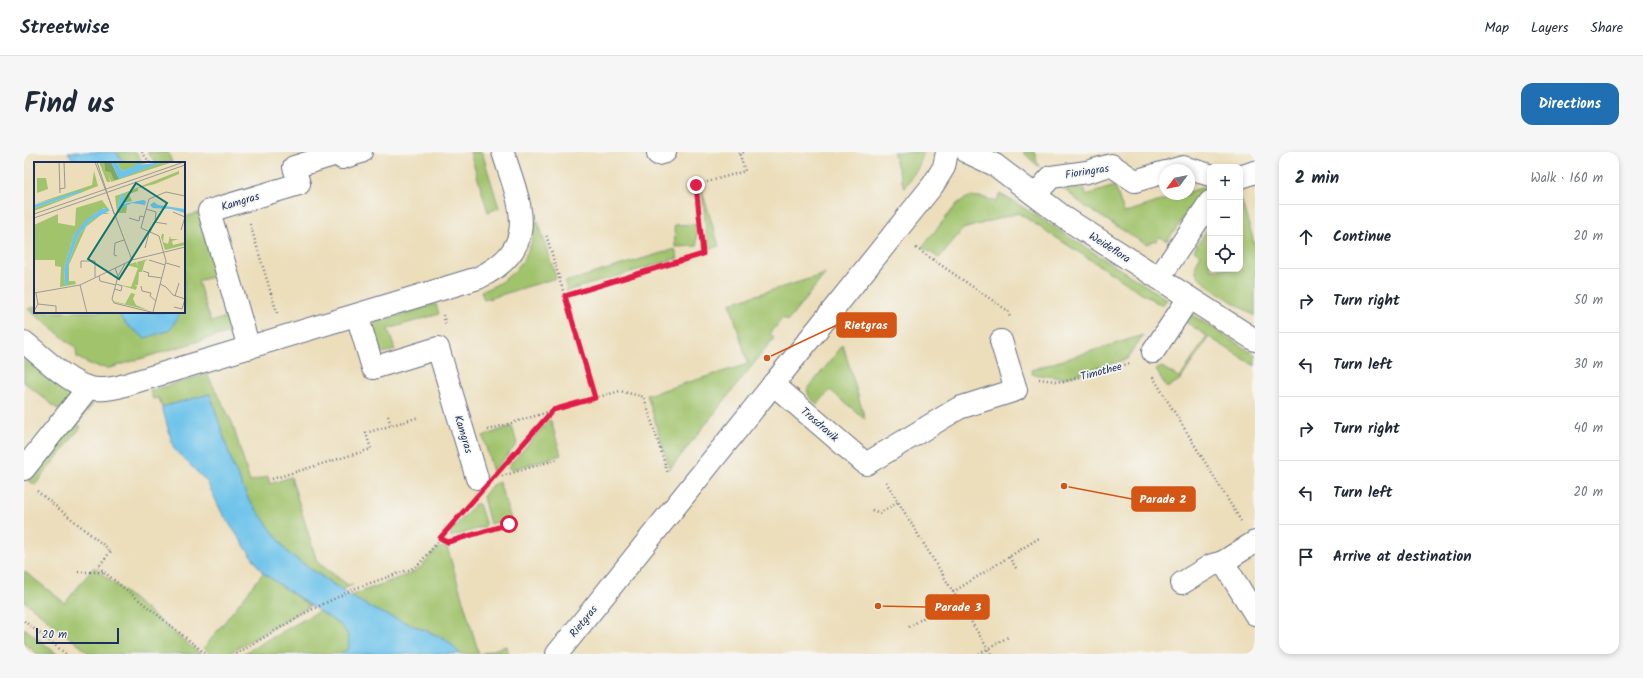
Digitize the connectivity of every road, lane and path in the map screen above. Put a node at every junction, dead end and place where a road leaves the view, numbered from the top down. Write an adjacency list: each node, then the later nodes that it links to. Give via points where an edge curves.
1 (142, 152): 10 (path)
2 (347, 152): 17 (street, Kamgras, via 294,167 299,184)
3 (503, 152): 24 (street, via 522,215 516,246 506,261 478,278)
4 (658, 152): 5 (street)
5 (665, 152)
6 (744, 152): 9 (path)
7 (947, 152): 32 (street, Rietgras, via 944,167 933,185)
8 (967, 152): 16 (street, Weideflora, via 995,165)
9 (739, 153): 22 (path, via 745,171 696,185 703,254)
10 (149, 162)
11 (1195, 171): 14 (street)
12 (1255, 172): 15 (street)
13 (1159, 174): 16 (street, Fioringras, via 1135,181 1111,165 1087,172 1051,177)
14 (1207, 174)
15 (1243, 176)
16 (1035, 195): 21 (street, Weideflora, via 1065,218)
17 (243, 200): 26 (path); 29 (street, Kamgras, via 209,211)
18 (1207, 206): 21 (street)
19 (546, 231): 22 (path)
20 (916, 248): 25 (path, via 1008,310)
21 (1159, 278): 23 (street, Weideflora)
22 (565, 296): 35 (path)
23 (1189, 298): 27 (street, Weideflora); 30 (street)
24 (357, 315): 26 (street); 46 (street, Kamgras, via 373,368 438,348)
25 (1006, 332): 33 (street)
26 (284, 336): 29 (street)
27 (1255, 340)
28 (24, 342): 34 (street, via 72,381)
29 (249, 348): 34 (street, via 118,387 102,390)
30 (1144, 357): 33 (path, Timothee, via 1064,382)
31 (1151, 374): 53 (path)
32 (773, 384): 33 (street, Trosdravik, via 866,464 959,408); 67 (street, Rietgras)
33 (1024, 384)
34 (88, 388): 42 (street)
35 (595, 398): 36 (path); 43 (path, via 620,391 644,397)
36 (553, 410): 40 (path); 41 (path, via 498,472 503,477)
37 (388, 416): 39 (path)
38 (419, 417): 39 (path)
39 (391, 425): 44 (path, via 366,432 371,449)
40 (486, 430)
41 (559, 460)
42 (24, 469)
43 (668, 477)
44 (272, 479)
45 (887, 483): 48 (path)
46 (476, 487): 51 (path)
47 (36, 490): 58 (path, via 111,551 98,567)
48 (898, 502): 49 (path, via 880,513); 60 (path)
49 (872, 510)
50 (509, 524): 51 (path, via 448,542)
51 (440, 538): 70 (path, via 415,566 356,588 305,613)
52 (1039, 538): 54 (path)
53 (1255, 543): 55 (street)
54 (1009, 557): 56 (path); 60 (path)
55 (1223, 562): 59 (street, via 1212,565); 62 (street)
56 (1016, 568)
57 (78, 572): 58 (path)
58 (104, 572): 69 (path)
59 (1182, 583)
60 (954, 592): 61 (path)
61 (956, 597): 64 (path); 66 (path)
62 (1255, 614)
63 (24, 621): 68 (path)
64 (909, 627)
65 (1008, 637): 66 (path)
66 (988, 649): 71 (path); 72 (path)
67 (559, 653)
68 (66, 654)
69 (206, 654)
70 (236, 654)
71 (979, 654)
72 (992, 654)

